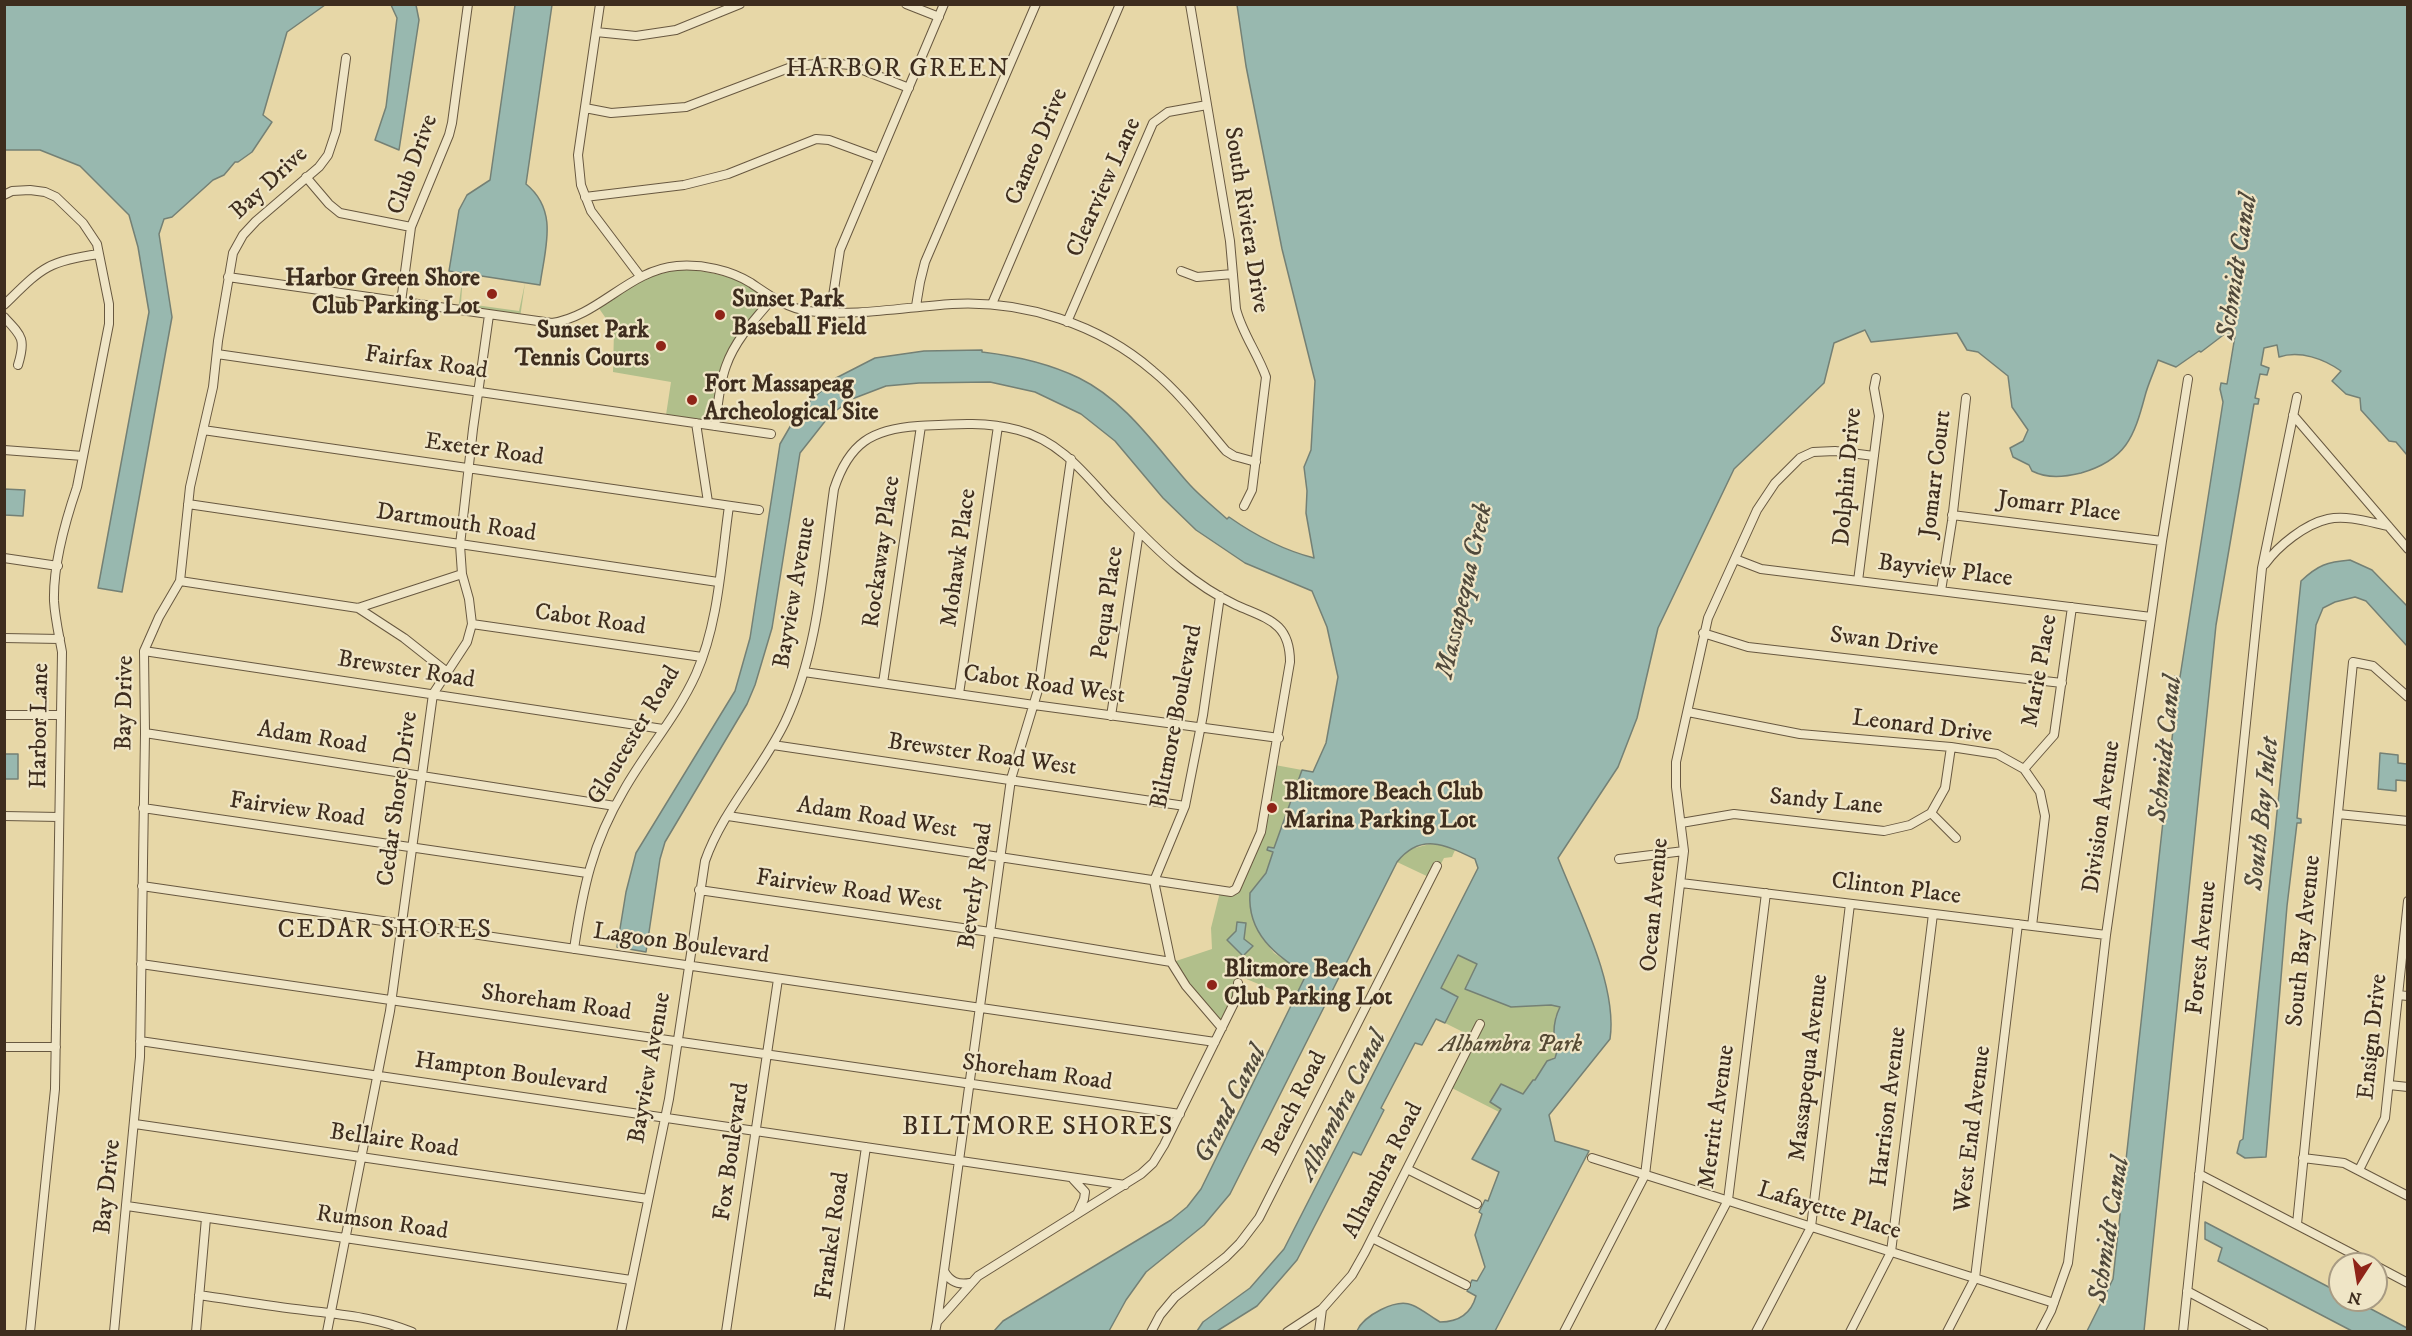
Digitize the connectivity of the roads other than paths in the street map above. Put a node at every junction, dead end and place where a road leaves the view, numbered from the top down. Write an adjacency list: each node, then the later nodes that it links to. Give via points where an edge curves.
1 (468, 4): 19 (street, Club Drive, via 449,135)
2 (600, 4): 10 (street)
3 (740, 4): 10 (street, via 676,30 636,36)
4 (906, 4): 9 (street)
5 (944, 4): 9 (street)
6 (1036, 4): 29 (street, via 926,262)
7 (1120, 4): 27 (street, Cameo Drive)
8 (1190, 4): 13 (street, South Riviera Drive)
9 (939, 17): 12 (street)
10 (596, 32): 14 (street)
11 (346, 58): 16 (street, Bay Drive, via 332,146 324,161)
12 (909, 88): 14 (street, via 850,65 827,63 794,66 686,106 611,113); 15 (street)
13 (1207, 105): 22 (street, South Riviera Drive); 33 (street, Clearview Lane, via 1168,111 1153,123)
14 (585, 108): 18 (street, via 578,155)
15 (878, 158): 18 (street, via 816,139 728,174 684,185); 30 (street, via 840,250 833,296)
16 (306, 177): 19 (street, via 340,213); 24 (street, Bay Drive, via 243,235 233,253)
17 (4, 195): 20 (street, Harbor Lane, via 30,190 56,197 93,235)
18 (585, 197): 23 (street, via 591,211)
19 (411, 227): 26 (street, Club Drive)
20 (99, 254): 28 (street, via 49,265); 49 (street, Harbor Lane, via 109,313)
21 (1181, 272): 22 (street, via 1197,277)
22 (1233, 274): 52 (street, South Riviera Drive, via 1238,320 1266,377)
23 (640, 276): 25 (street, via 679,266 709,267 749,282); 31 (street, via 584,312 559,322)
24 (228, 278): 26 (street); 34 (street, Bay Drive)
25 (773, 298): 30 (street, via 798,310); 43 (street, via 739,339 729,359)
26 (401, 302): 31 (street)
27 (992, 304): 29 (street); 33 (street)
28 (4, 305)
29 (916, 306): 30 (street)
30 (835, 313)
31 (489, 315): 38 (street)
32 (4, 317): 35 (street, via 22,338)
33 (1067, 322): 52 (street, via 1103,336 1134,356 1174,391 1226,451)
34 (217, 354): 38 (street, Fairfax Road); 46 (street, Bay Drive)
35 (18, 365)
36 (1876, 378): 50 (street, Dolphin Drive, via 1879,416)
37 (2188, 379): 62 (street, Division Avenue)
38 (478, 391): 42 (street, Fairfax Road); 53 (street)
39 (2297, 397): 41 (street, Forest Avenue)
40 (1966, 398): 59 (street, Jomarr Court)
41 (2294, 415): 60 (street); 68 (street, Forest Avenue)
42 (696, 423): 43 (street, Fairfax Road); 54 (street)
43 (715, 426): 47 (street, Fairfax Road)
44 (921, 426): 45 (street, Bayview Avenue); 85 (street, Bayview Avenue, via 876,434 855,450 840,471); 86 (street, Rockaway Place)
45 (998, 426): 51 (street, Bayview Avenue, via 1040,438); 89 (street, Mohawk Place)
46 (203, 430): 53 (street, Exeter Road); 55 (street, Bay Drive)
47 (771, 434)
48 (4, 450): 49 (street)
49 (83, 456): 67 (street, Harbor Lane)
50 (1874, 456): 66 (street, Ocean Avenue, via 1822,450 1800,458 1764,498); 71 (street, Dolphin Drive)
51 (1071, 459): 61 (street, Bayview Avenue); 91 (street, Beverly Road)
52 (1256, 462): 57 (street, South Riviera Drive, via 1252,490)
53 (468, 468): 54 (street, Exeter Road); 63 (street)
54 (708, 502): 56 (street, Exeter Road)
55 (188, 504): 63 (street, Dartmouth Road); 70 (street, Bay Drive)
56 (729, 506): 58 (street, Exeter Road); 72 (street, Gloucester Road)
57 (1244, 506)
58 (759, 510)
59 (1952, 515): 62 (street, Jomarr Place); 73 (street, Jomarr Court)
60 (2388, 526): 64 (street); 68 (street, via 2355,519 2328,519 2277,548)
61 (1139, 532): 74 (street, Bayview Avenue, via 1179,568); 95 (street, Pequa Place)
62 (2162, 541): 77 (street, Division Avenue)
63 (460, 545): 69 (street); 72 (street, Dartmouth Road)
64 (2408, 549)
65 (4, 558): 67 (street)
66 (1735, 559): 71 (street, Bayview Place, via 1761,569); 79 (street, Ocean Avenue)
67 (58, 566): 81 (street, Harbor Lane, via 54,600)
68 (2262, 568): 169 (street, Forest Avenue)
69 (462, 574): 76 (street); 78 (street)
70 (180, 581): 76 (street); 82 (street, Bay Drive)
71 (1858, 581): 73 (street, Bayview Place)
72 (718, 582): 83 (street, Gloucester Road, via 714,618)
73 (1941, 591): 75 (street, Bayview Place)
74 (1220, 596): 96 (street, Biltmore Boulevard); 99 (street, Bayview Avenue, via 1271,620 1288,640 1290,662)
75 (2072, 607): 77 (street, Bayview Place); 87 (street, Marie Place)
76 (358, 608): 84 (street)
77 (2151, 617): 135 (street, Division Avenue)
78 (472, 624): 83 (street, Cabot Road); 84 (street, Cedar Shore Drive)
79 (1703, 633): 87 (street, Swan Drive, via 1748,647); 92 (street, Ocean Avenue)
80 (4, 638): 81 (street)
81 (60, 639): 94 (street, Harbor Lane)
82 (144, 651): 88 (street, Brewster Road); 98 (street, Bay Drive)
83 (702, 657): 97 (street, Gloucester Road, via 685,696)
84 (447, 672): 88 (street, Cedar Shore Drive)
85 (804, 672): 86 (street, Cabot Road West); 100 (street, Bayview Avenue)
86 (883, 683): 89 (street, Cabot Road West)
87 (2062, 683): 102 (street, Marie Place, via 2054,735)
88 (433, 694): 97 (street, Brewster Road); 103 (street, Cedar Shore Drive)
89 (959, 694): 91 (street, Cabot Road West)
90 (2408, 697): 109 (street, South Bay Avenue, via 2373,666 2353,662)
91 (1034, 705): 95 (street, Cabot Road West); 104 (street, Beverly Road)
92 (1688, 712): 101 (street, Leonard Drive, via 1800,734); 114 (street, Ocean Avenue, via 1675,775)
93 (4, 715): 94 (street)
94 (61, 715): 112 (street, Harbor Lane)
95 (1112, 716): 96 (street, Cabot Road West)
96 (1200, 727): 99 (street, Cabot Road West); 106 (street, Biltmore Boulevard)
97 (663, 729): 105 (street, Gloucester Road)
98 (145, 733): 103 (street, Adam Road); 107 (street, Bay Drive)
99 (1279, 738): 126 (street, Bayview Avenue, via 1261,832)
100 (773, 745): 104 (street, Brewster Road West); 111 (street, Bayview Avenue)
101 (1951, 747): 102 (street, Leonard Drive, via 1997,754); 108 (street, via 1945,788)
102 (2024, 769): 133 (street, Leonard Drive, via 2040,792 2045,816)
103 (422, 776): 105 (street, Adam Road); 116 (street, Cedar Shore Drive)
104 (1011, 779): 106 (street, Brewster Road West); 118 (street, Beverly Road)
105 (615, 806): 121 (street, Gloucester Road)
106 (1185, 806): 122 (street, Biltmore Boulevard)
107 (143, 808): 116 (street, Fairview Road); 124 (street, Bay Drive)
108 (1931, 813): 114 (street, Sandy Lane, via 1910,825 1884,831 1734,814); 115 (street)
109 (2338, 814): 113 (street); 165 (street, South Bay Avenue)
110 (4, 816): 112 (street)
111 (728, 816): 118 (street, Adam Road West); 125 (street, Bayview Avenue, via 710,849)
112 (59, 817): 152 (street, Harbor Lane)
113 (2408, 821)
114 (1682, 823): 117 (street, Ocean Avenue)
115 (1956, 838)
116 (411, 848): 121 (street, Fairview Road); 131 (street, Cedar Shore Drive)
117 (1684, 851): 119 (street); 123 (street, Ocean Avenue)
118 (1000, 857): 122 (street, Adam Road West); 134 (street, Beverly Road)
119 (1619, 860)
120 (1437, 866): 208 (street, Beach Road, via 1259,1218 1226,1257 1175,1297)
121 (587, 873): 136 (street, Gloucester Road)
122 (1154, 881): 126 (street, Adam Road West); 137 (street)
123 (1681, 883): 127 (street, Clinton Place); 170 (street, Ocean Avenue)
124 (142, 886): 131 (street, Lagoon Boulevard); 138 (street, Bay Drive)
125 (699, 890): 134 (street, Fairview Road West); 139 (street, Bayview Avenue)
126 (1233, 892)
127 (1766, 893): 129 (street, Clinton Place); 175 (street, Merritt Avenue)
128 (2407, 903): 142 (street, Ensign Drive)
129 (1850, 904): 130 (street, Clinton Place); 181 (street, Massapequa Avenue)
130 (1933, 914): 132 (street, Clinton Place); 184 (street, Harrison Avenue)
131 (402, 924): 136 (street, Lagoon Boulevard); 144 (street, Cedar Shore Drive)
132 (2018, 924): 133 (street, Clinton Place); 188 (street, West End Avenue)
133 (2032, 926): 135 (street, Clinton Place)
134 (990, 932): 137 (street, Fairview Road West); 145 (street, Beverly Road)
135 (2106, 935): 195 (street, Division Avenue, via 2068,1263)
136 (574, 949): 139 (street, Lagoon Boulevard)
137 (1171, 962): 147 (street)
138 (141, 964): 144 (street, Shoreham Road); 148 (street, Bay Drive)
139 (688, 965): 140 (street, Lagoon Boulevard); 149 (street, Bayview Avenue)
140 (778, 979): 145 (street, Lagoon Boulevard); 153 (street, Fox Boulevard)
141 (1238, 982): 147 (street, via 1237,997)
142 (2398, 995): 143 (street); 156 (street, Ensign Drive)
143 (2408, 996)
144 (392, 1000): 149 (street, Shoreham Road); 154 (street, Cedar Shore Drive)
145 (980, 1008): 150 (street, Lagoon Boulevard); 155 (street, Beverly Road)
146 (1480, 1024): 167 (street, Alhambra Road)
147 (1222, 1028): 150 (street)
148 (140, 1041): 154 (street, Hampton Boulevard); 160 (street, Bay Drive)
149 (677, 1041): 153 (street, Shoreham Road); 159 (street, Bayview Avenue)
150 (1215, 1042): 158 (street)
151 (4, 1047): 152 (street)
152 (56, 1047): 199 (street, Harbor Lane)
153 (766, 1054): 155 (street, Shoreham Road); 161 (street, Fox Boulevard)
154 (378, 1076): 159 (street, Hampton Boulevard); 163 (street, Cedar Shore Drive)
155 (969, 1084): 158 (street, Shoreham Road); 166 (street, Beverly Road)
156 (2389, 1085): 157 (street); 168 (street, Ensign Drive, via 2385,1119)
157 (2408, 1087)
158 (1180, 1114): 172 (street, via 1153,1163)
159 (664, 1117): 161 (street, Hampton Boulevard); 174 (street, Bayview Avenue)
160 (135, 1124): 163 (street, Bellaire Road); 177 (street, Bay Drive)
161 (756, 1131): 162 (street, Hampton Boulevard); 205 (street, Fox Boulevard)
162 (866, 1147): 166 (street, Hampton Boulevard); 206 (street, Frankel Road)
163 (362, 1157): 174 (street, Bellaire Road); 183 (street, Cedar Shore Drive)
164 (1592, 1158): 170 (street, Lafayette Place)
165 (2303, 1158): 168 (street, via 2340,1162); 180 (street, South Bay Avenue)
166 (959, 1160): 171 (street, Hampton Boulevard); 186 (street, Beverly Road)
167 (1407, 1169): 176 (street); 182 (street, Alhambra Road)
168 (2359, 1170): 173 (street)
169 (2199, 1174): 180 (street); 193 (street, Forest Avenue)
170 (1646, 1175): 175 (street, Lafayette Place); 211 (street, Ocean Avenue)
171 (1072, 1178): 172 (street, Hampton Boulevard); 178 (street, via 1085,1192)
172 (1125, 1185): 178 (street)
173 (2408, 1196)
174 (648, 1199): 189 (street, Bayview Avenue)
175 (1728, 1200): 181 (street, Lafayette Place); 212 (street, Merritt Avenue)
176 (1477, 1204)
177 (127, 1206): 179 (street, Rumson Road); 200 (street, Bay Drive)
178 (1078, 1213): 190 (street)
179 (206, 1218): 183 (street, Rumson Road); 194 (street)
180 (2297, 1224): 185 (street)
181 (1811, 1227): 184 (street, Lafayette Place); 213 (street, Massapequa Avenue)
182 (1372, 1238): 192 (street); 196 (street, Alhambra Road, via 1352,1275)
183 (345, 1239): 189 (street, Rumson Road); 197 (street, Cedar Shore Drive)
184 (1891, 1252): 188 (street, Lafayette Place); 214 (street, Harrison Avenue)
185 (2350, 1252)
186 (944, 1271): 190 (street, via 956,1283); 198 (street, Beverly Road)
187 (2388, 1272): 191 (street)
188 (1976, 1278): 195 (street, Lafayette Place); 215 (street, West End Avenue)
189 (631, 1280): 204 (street, Bayview Avenue)
190 (970, 1283): 198 (street)
191 (2408, 1283)
192 (1466, 1285)
193 (2187, 1292): 217 (street, Forest Avenue); 218 (street)
194 (199, 1295): 197 (street); 201 (street)
195 (2052, 1307): 216 (street)
196 (1322, 1309): 209 (street, Alhambra Road); 210 (street)
197 (330, 1313): 202 (street, Cedar Shore Drive); 203 (street, via 388,1322)
198 (937, 1322): 207 (street)
199 (30, 1332)
200 (114, 1332)
201 (196, 1332)
202 (327, 1332)
203 (412, 1332)
204 (621, 1332)
205 (726, 1332)
206 (840, 1332)
207 (935, 1332)
208 (1151, 1332)
209 (1287, 1332)
210 (1319, 1332)
211 (1564, 1332)
212 (1659, 1332)
213 (1756, 1332)
214 (1850, 1332)
215 (1947, 1332)
216 (2040, 1332)
217 (2183, 1332)
218 (2264, 1332)

